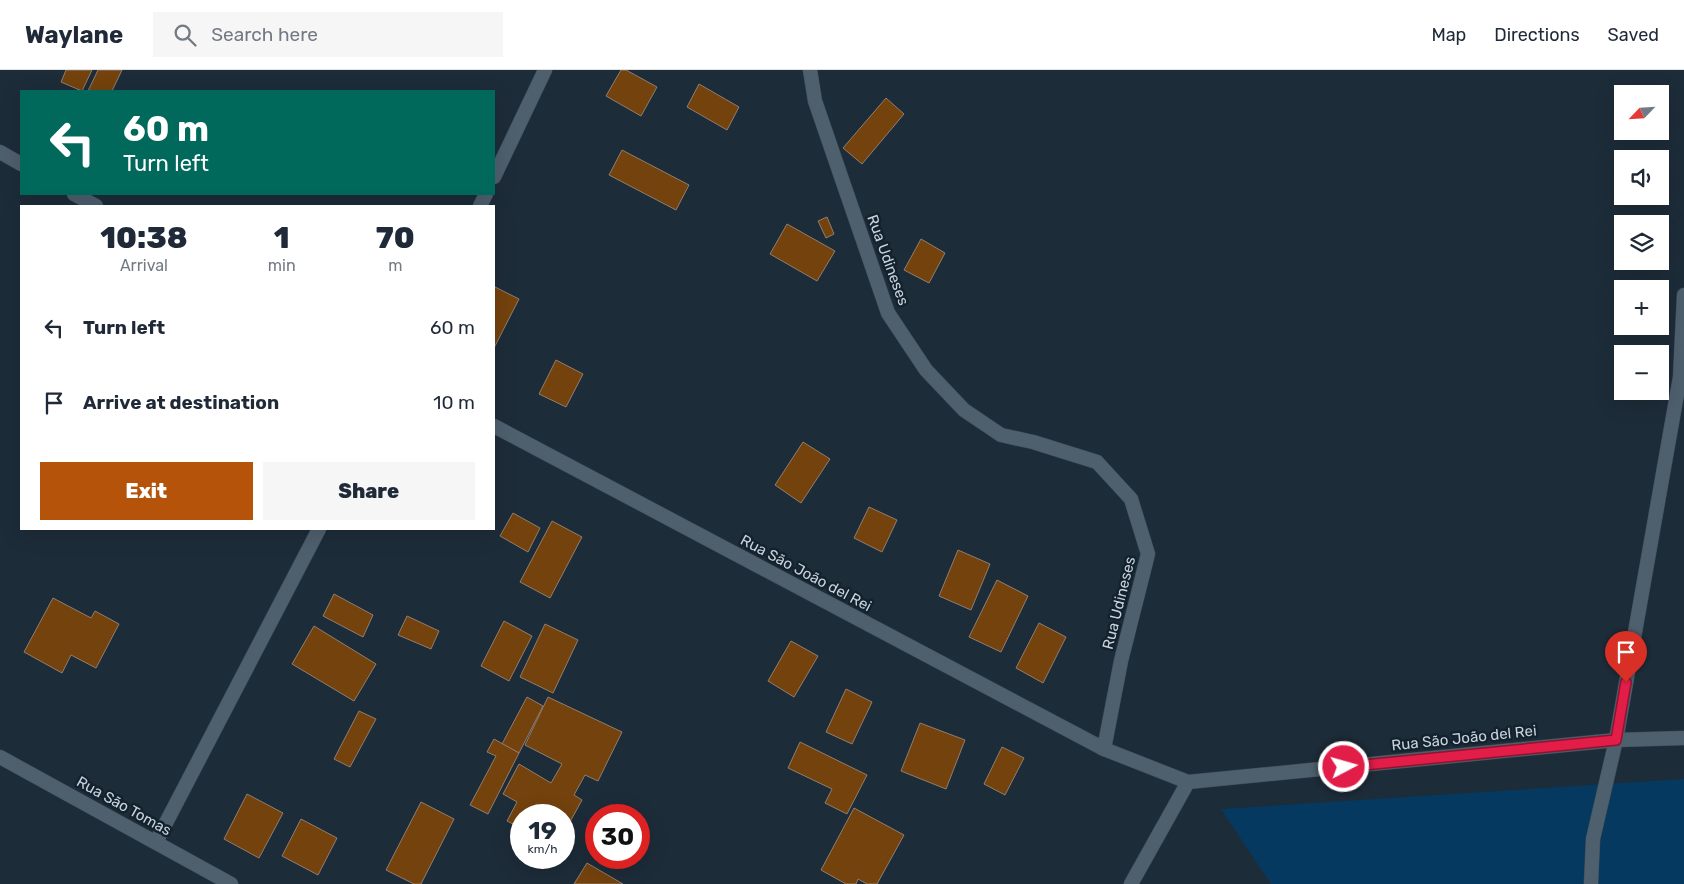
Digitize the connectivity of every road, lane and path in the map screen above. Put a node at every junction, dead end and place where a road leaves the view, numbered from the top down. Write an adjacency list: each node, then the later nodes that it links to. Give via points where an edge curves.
1 (545, 70): 5 (street)
2 (810, 70): 13 (street, Rua Udineses, via 816,101 888,313 926,370 964,410 1001,435 1097,462 1130,499 1148,554 1121,661)
3 (0, 152): 4 (street)
4 (20, 163)
5 (495, 175)
6 (76, 195): 7 (street)
7 (94, 205)
8 (1684, 295): 12 (street, via 1680,377)
9 (495, 427): 13 (street, Rua São João del Rei)
10 (318, 530): 16 (street)
11 (1684, 738): 12 (street, Rua São João del Rei)
12 (1616, 740): 15 (street, Rua São João del Rei); 19 (street, via 1592,839)
13 (1104, 749): 15 (street)
14 (0, 757): 16 (street, Rua São Tomas)
15 (1188, 782): 18 (street)
16 (156, 842): 17 (street, Rua São Tomas)
17 (231, 884)
18 (1131, 884)
19 (1591, 884)

